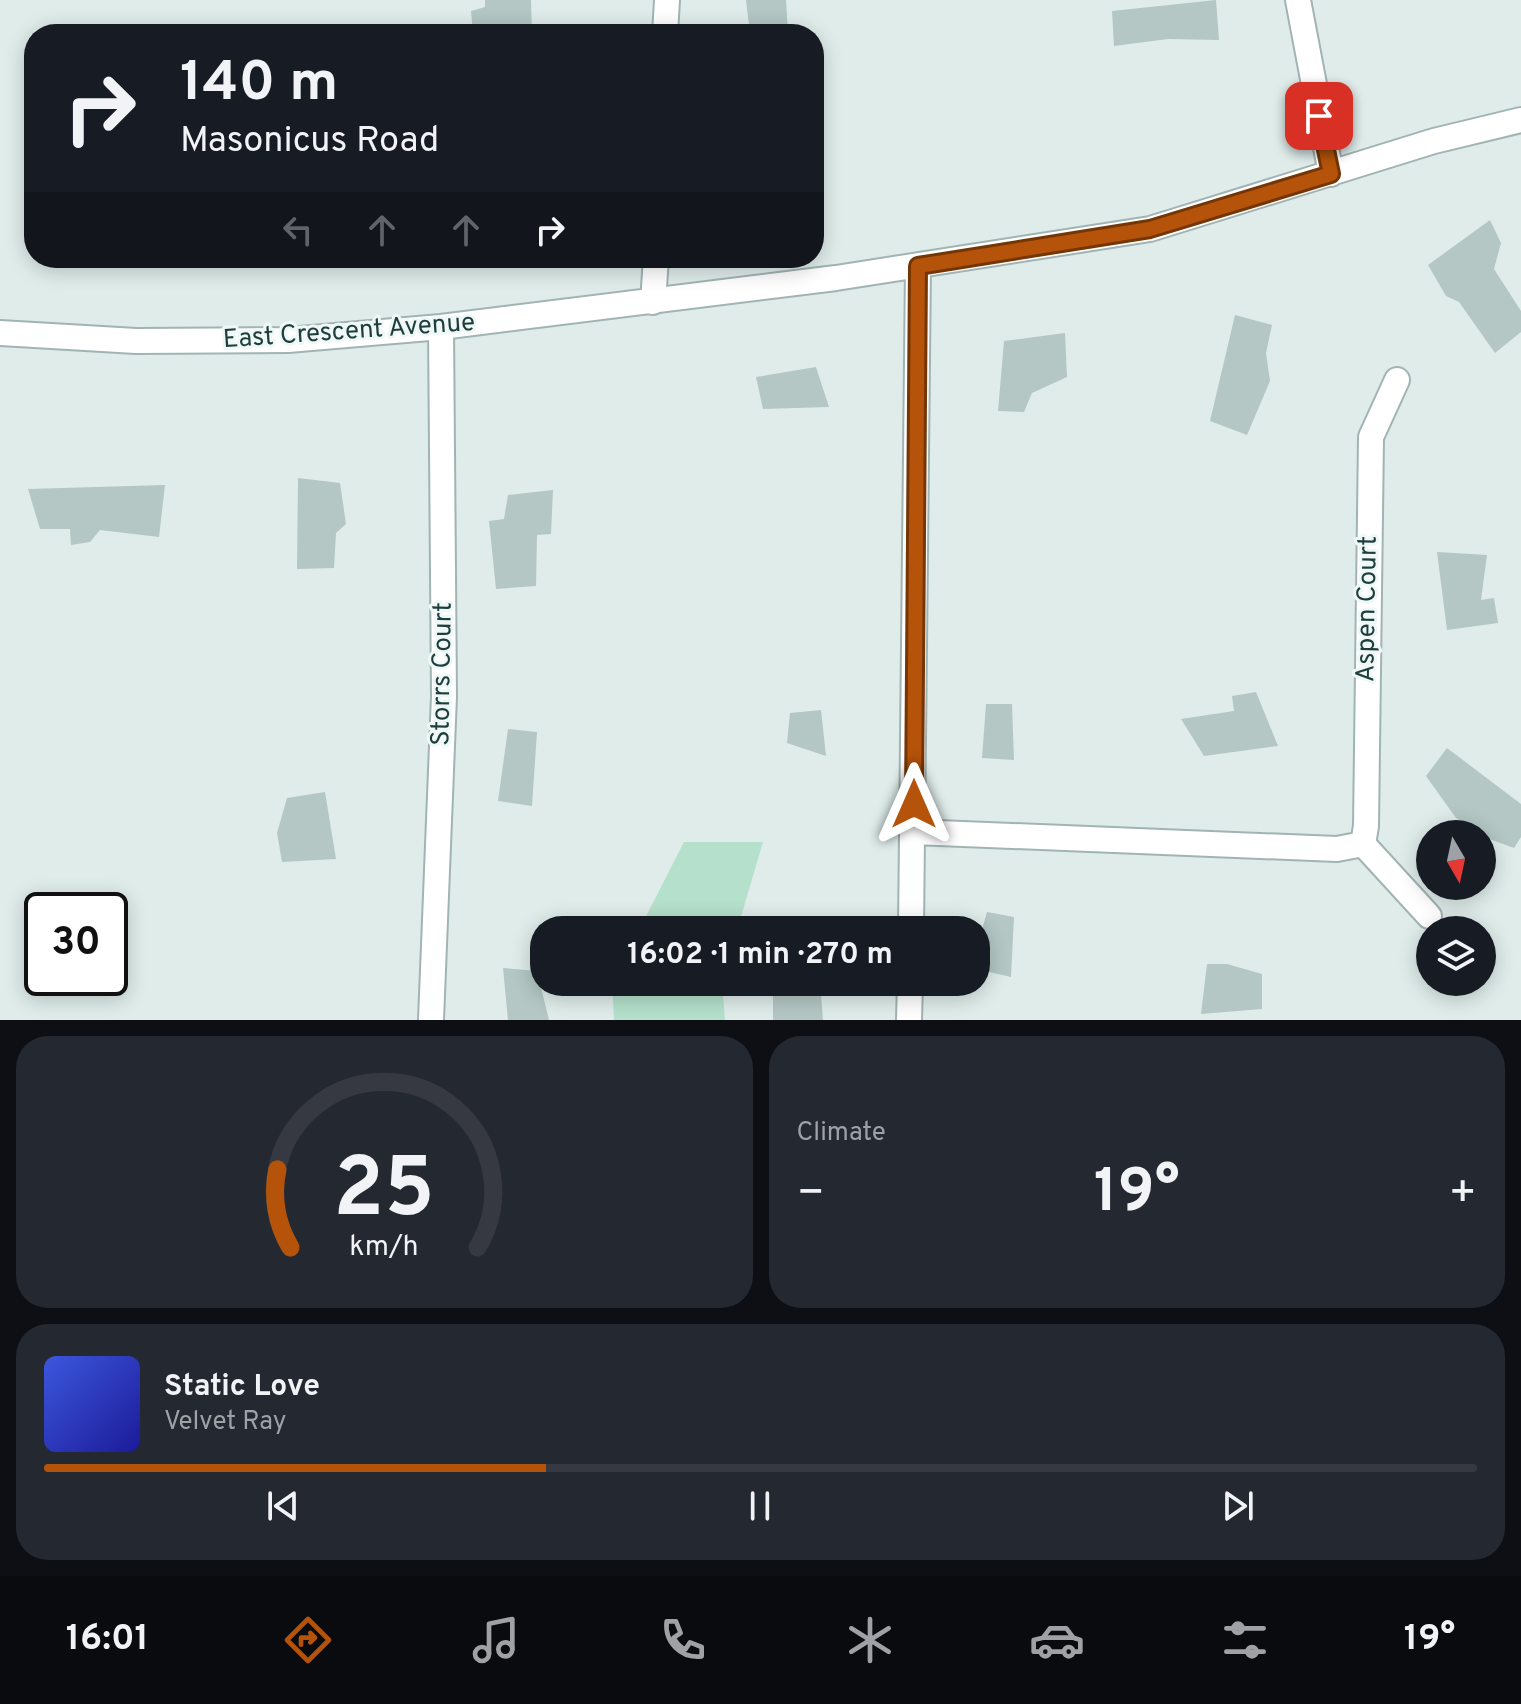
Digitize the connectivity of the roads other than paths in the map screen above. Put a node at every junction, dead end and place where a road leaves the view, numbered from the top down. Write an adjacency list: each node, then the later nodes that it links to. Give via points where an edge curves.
1 (667, 0): 3 (street)
2 (1298, 0): 5 (street)
3 (666, 24)
4 (1521, 120): 5 (street, East Crescent Avenue)
5 (1331, 174): 6 (street, East Crescent Avenue, via 1150,229)
6 (918, 266): 8 (street, East Crescent Avenue); 12 (street)
7 (655, 268): 8 (street)
8 (653, 302): 9 (street, East Crescent Avenue)
9 (441, 327): 10 (street, East Crescent Avenue, via 198,343); 17 (street, Storrs Court, via 444,696)
10 (0, 333)
11 (1397, 380): 13 (street, Aspen Court, via 1371,437)
12 (914, 832): 13 (street, via 1337,849); 14 (street)
13 (1363, 844): 15 (street)
14 (911, 916)
15 (1429, 916)
16 (910, 996): 18 (street)
17 (431, 1020)
18 (909, 1020)

